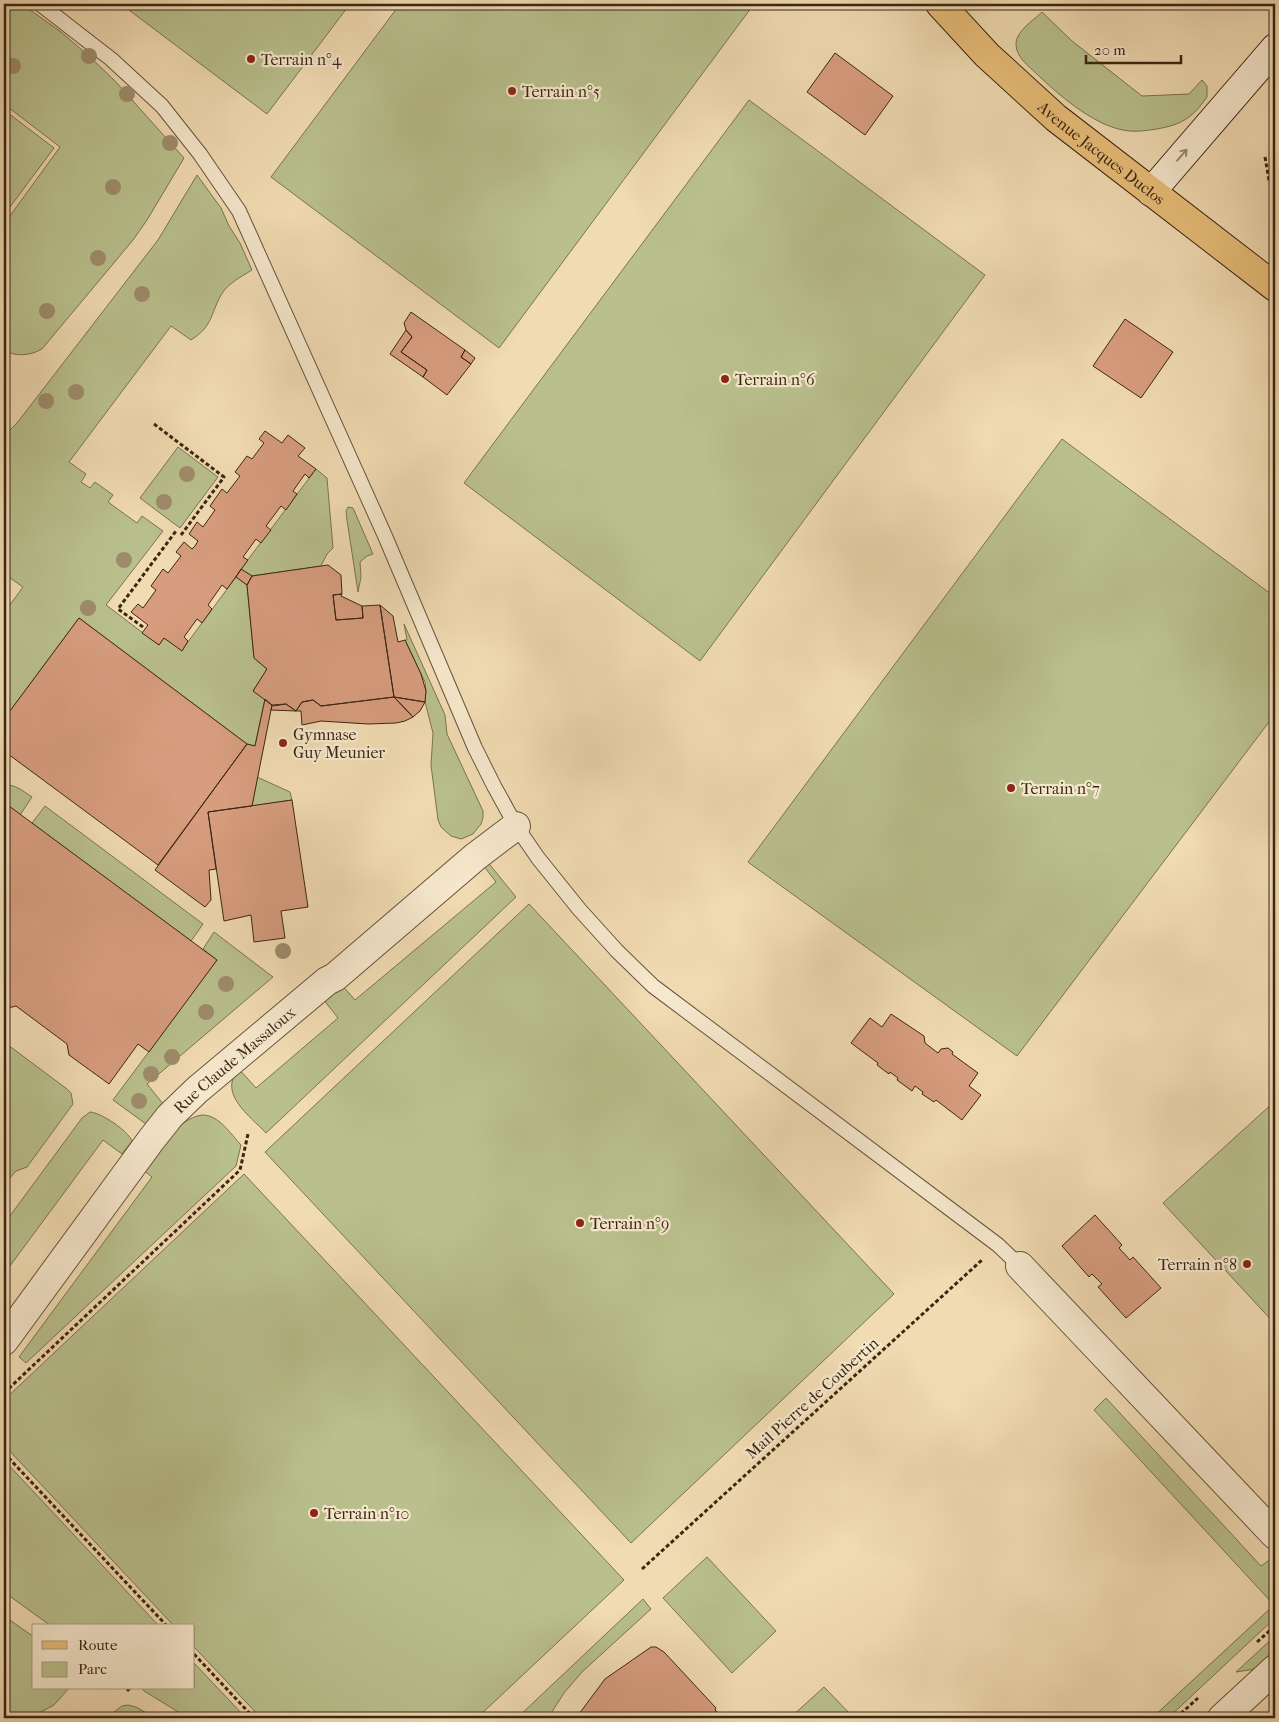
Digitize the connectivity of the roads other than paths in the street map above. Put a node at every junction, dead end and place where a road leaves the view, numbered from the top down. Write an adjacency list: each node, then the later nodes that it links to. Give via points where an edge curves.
1 (40, 4): 6 (lane, via 110,59 162,106 239,211 381,527 475,748)
2 (940, 4): 4 (main road, Avenue Jacques Duclos, via 987,55 1056,118)
3 (1275, 48): 4 (street, one-way to 3)
4 (1151, 192): 5 (main road, Avenue Jacques Duclos)
5 (1275, 287)
6 (516, 826): 7 (lane, via 579,909 653,986 998,1245); 8 (street, Rue Claude Massaloux, via 316,990 170,1116)
7 (1020, 1266): 9 (street)
8 (4, 1341)
9 (1275, 1535)
10 (1275, 1669): 11 (street)
11 (1222, 1718)

